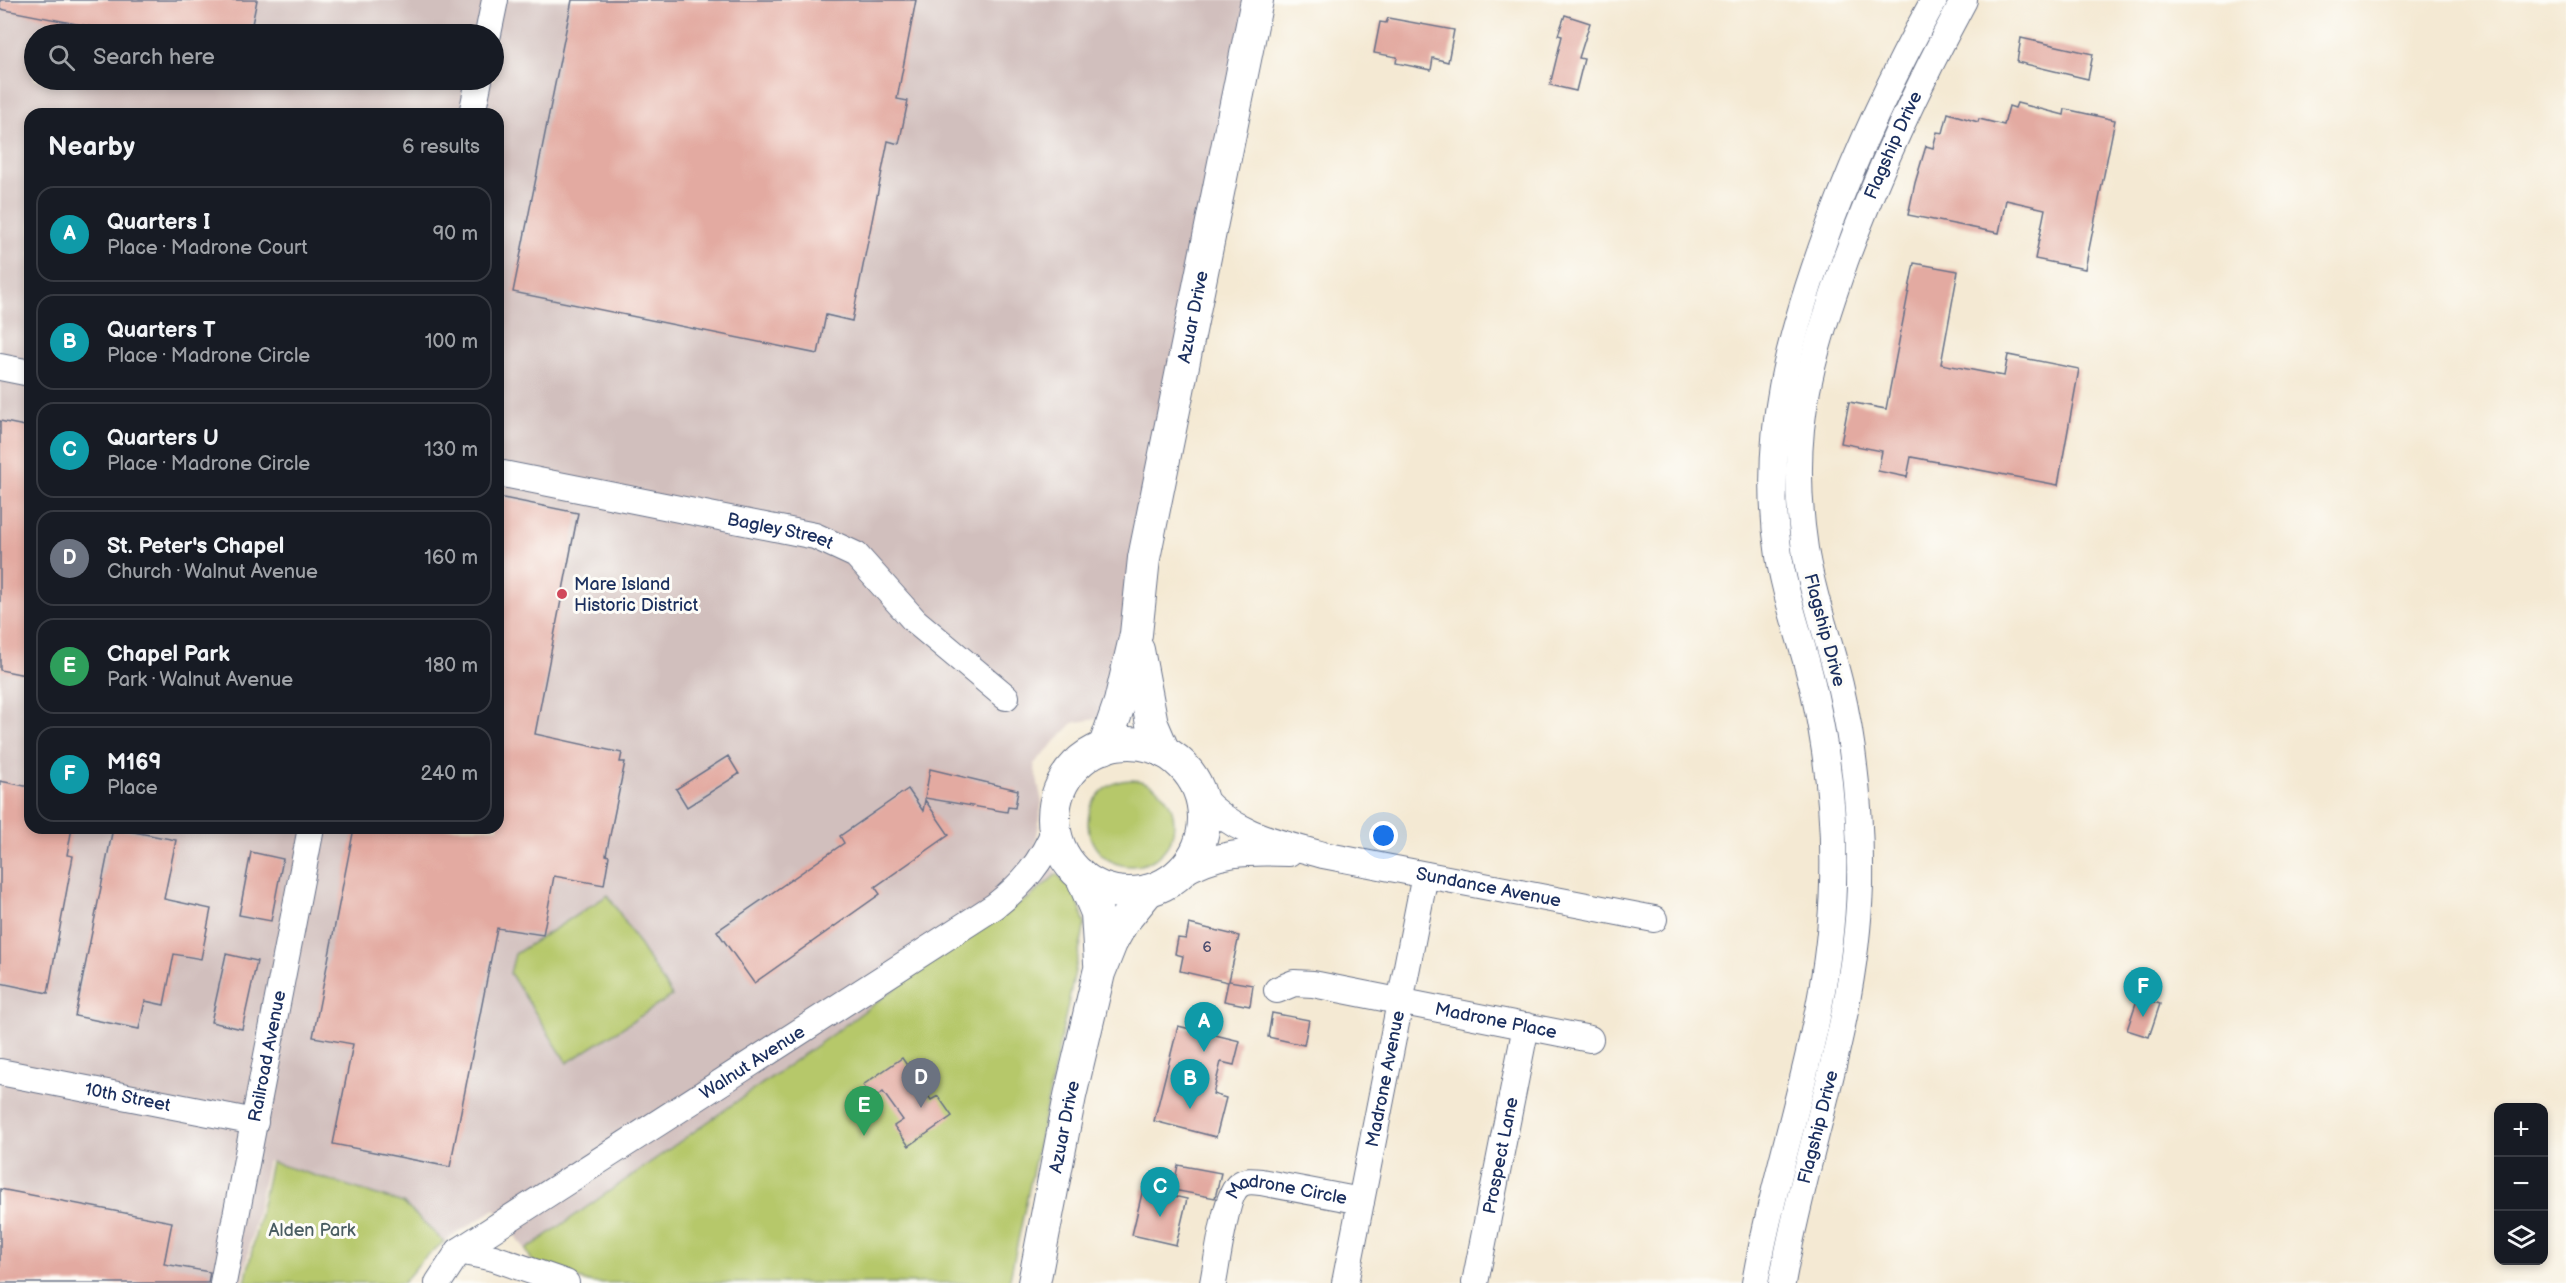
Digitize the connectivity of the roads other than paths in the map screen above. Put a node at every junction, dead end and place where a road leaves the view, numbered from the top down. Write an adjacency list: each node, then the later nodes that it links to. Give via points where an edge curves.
1 (495, 0): 5 (street)
2 (1257, 0): 11 (main road, Azuar Drive, via 1144,558)
3 (1934, 0): 40 (street, Flagship Drive, via 1869,129 1823,244 1785,364 1774,427 1775,524 1786,591 1821,728 1831,809 1833,885 1819,1015 1774,1187)
4 (1964, 0): 41 (street, Flagship Drive, via 1913,98 1873,189 1825,321 1805,399 1799,458 1801,521 1812,585 1848,724 1858,807 1860,886 1845,1020 1800,1193)
5 (490, 24)
6 (477, 90): 7 (street)
7 (473, 108)
8 (0, 367): 9 (street)
9 (24, 372)
10 (504, 474): 12 (street, Bagley Street, via 815,536 856,555 915,621)
11 (1136, 634): 13 (main road, Azuar Drive); 14 (main road, Azuar Drive, via 1152,724)
12 (1006, 697)
13 (1104, 748): 14 (main road, via 1125,743); 16 (main road, via 1078,764 1066,778 1055,808)
14 (1164, 752): 15 (main road, via 1187,771)
15 (1201, 796): 18 (street, Sundance Avenue, via 1230,823); 19 (main road, via 1203,832 1197,851)
16 (1055, 829): 21 (main road, via 1064,854); 32 (street, Walnut Avenue, via 1039,864 995,906)
17 (310, 834): 30 (street, Railroad Avenue)
18 (1323, 855): 19 (street, Sundance Avenue, via 1247,852 1208,859); 20 (street, Sundance Avenue)
19 (1180, 874): 22 (main road)
20 (1425, 875): 23 (street, Sundance Avenue); 26 (street, Madrone Avenue)
21 (1081, 876): 22 (main road, via 1113,891); 24 (main road, Azuar Drive, via 1097,913)
22 (1148, 891): 24 (main road, Azuar Drive, via 1122,923)
23 (1654, 919)
24 (1100, 973): 36 (main road, Azuar Drive, via 1070,1095)
25 (1277, 990): 26 (street, Madrone Place, via 1294,983 1313,984)
26 (1400, 1001): 27 (street, Madrone Place); 31 (street, Madrone Avenue)
27 (1526, 1026): 28 (street, Madrone Place); 39 (street, Prospect Lane)
28 (1590, 1039)
29 (0, 1072): 30 (street, 10th Street)
30 (255, 1122): 33 (street, Railroad Avenue)
31 (1361, 1201): 37 (street, Madrone Circle, via 1250,1180 1239,1184 1229,1199); 38 (street, Madrone Avenue)
32 (459, 1251): 34 (street, Walnut Avenue); 35 (street, via 494,1258)
33 (223, 1283)
34 (438, 1283)
35 (566, 1283)
36 (1034, 1283)
37 (1213, 1283)
38 (1345, 1283)
39 (1475, 1283)
40 (1755, 1283)
41 (1782, 1283)

